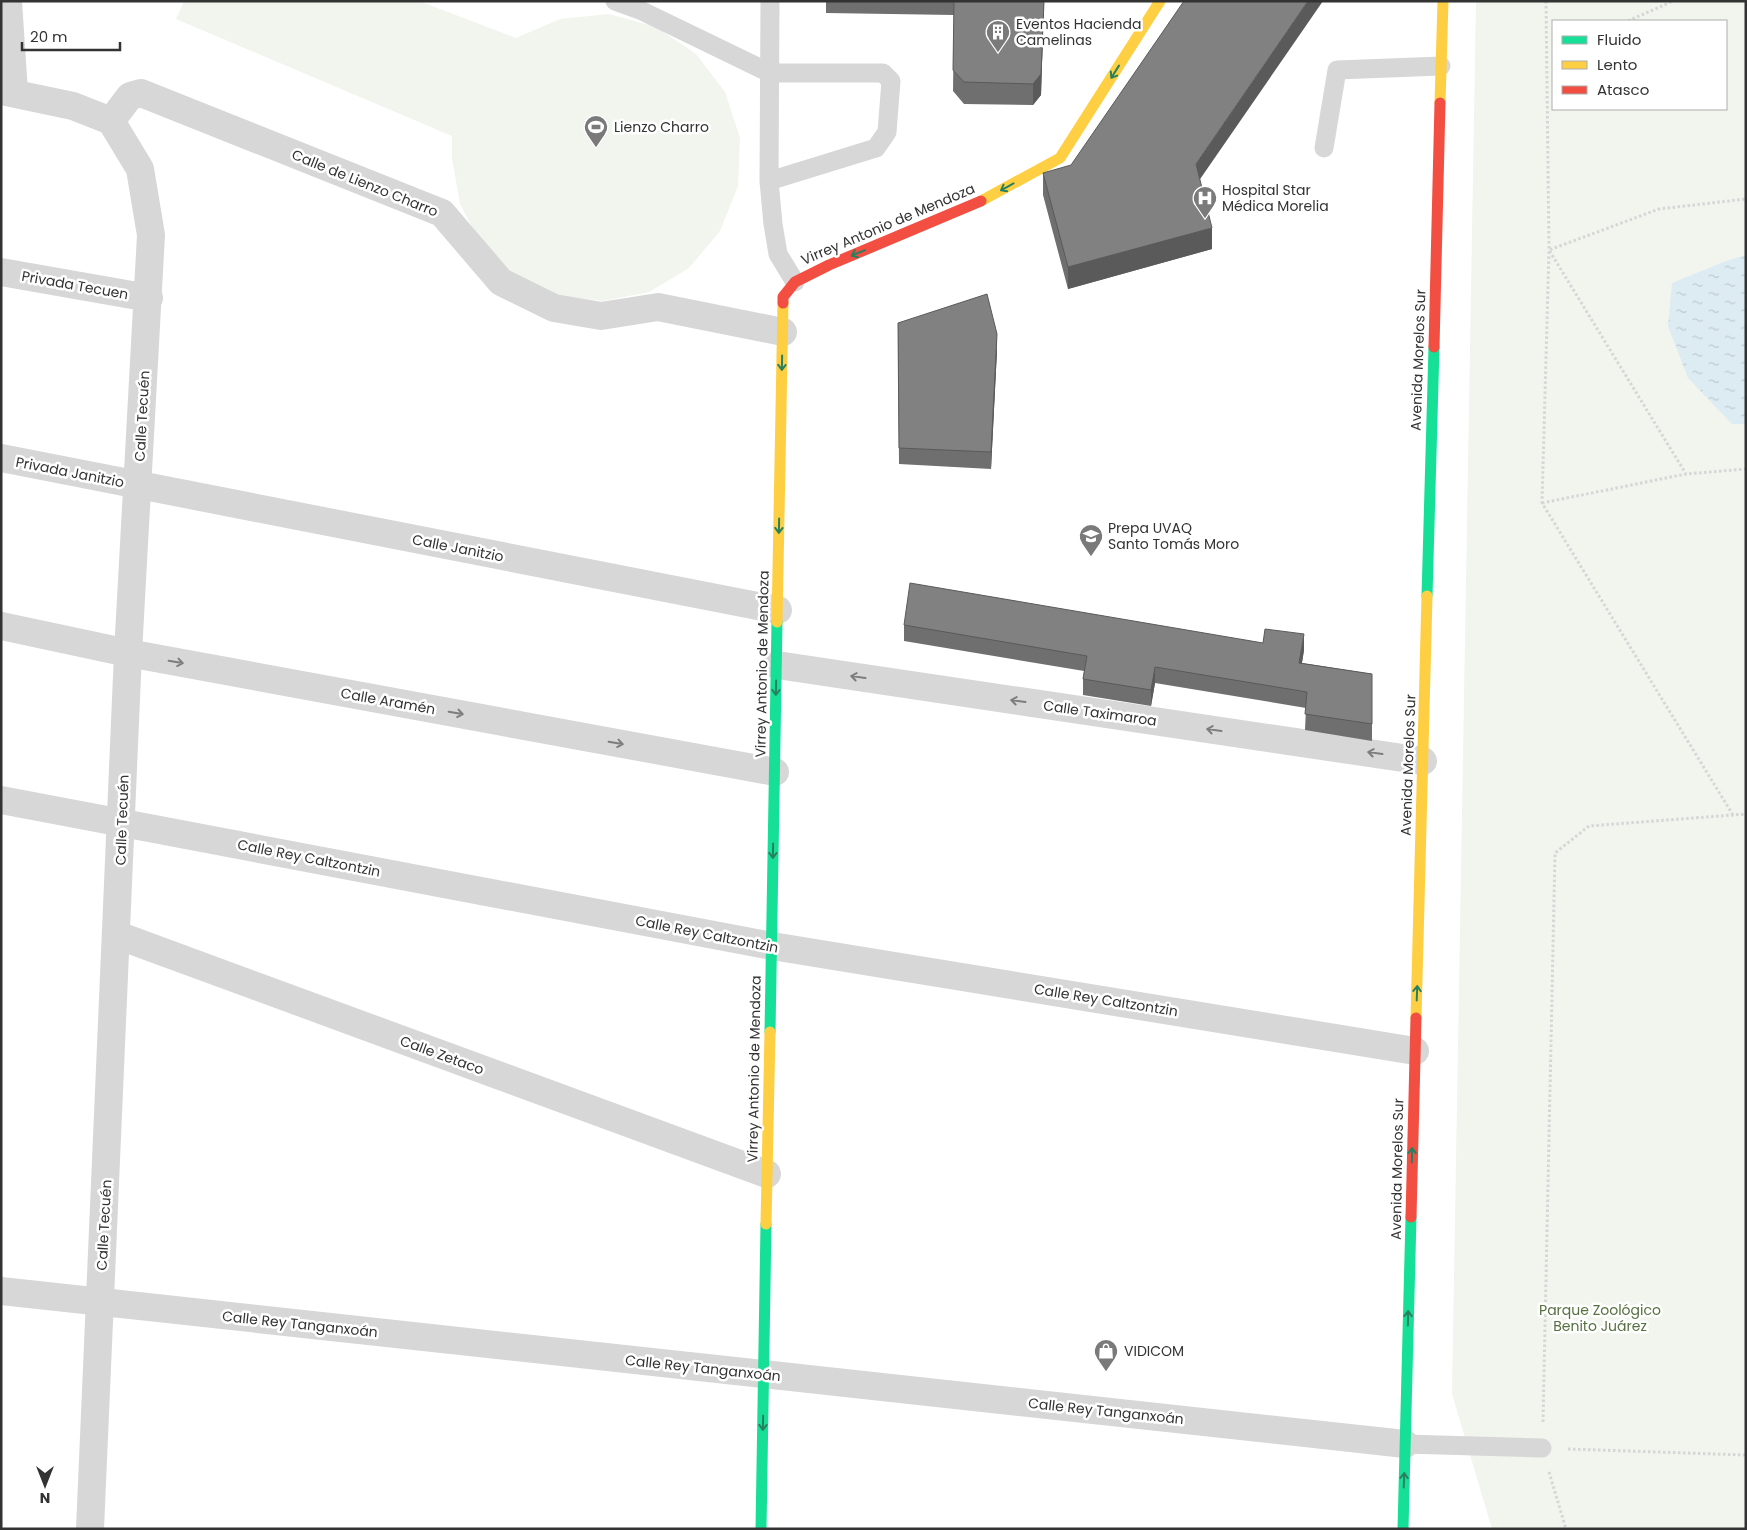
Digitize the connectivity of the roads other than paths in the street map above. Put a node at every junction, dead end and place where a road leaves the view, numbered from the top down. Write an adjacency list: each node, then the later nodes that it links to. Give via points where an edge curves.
1 (8, 1): 9 (street)
2 (615, 1): 6 (lane)
3 (770, 1): 8 (lane)
4 (1160, 1): 14 (street, Virrey Antonio de Mendoza, one-way to 14, via 1060,158 977,203)
5 (1443, 1): 7 (street, Avenida Morelos Sur)
6 (640, 6): 8 (lane)
7 (1441, 66): 11 (lane, via 1337,70); 23 (street, Avenida Morelos Sur)
8 (770, 72): 12 (lane); 12 (lane, via 883,73 891,81 887,132 876,148)
9 (7, 92): 10 (street, via 73,106)
10 (111, 121): 15 (street, Calle Tecuén, via 140,169 151,235); 16 (street, Calle de Lienzo Charro, via 130,96 141,93 442,214 501,282 554,308 601,316 658,307)
11 (1324, 148)
12 (769, 180): 14 (lane, via 778,254)
13 (1, 272): 15 (street, Privada Tecuen)
14 (795, 282): 16 (street, Virrey Antonio de Mendoza, via 783,297)
15 (148, 298): 18 (street, Calle Tecuén)
16 (783, 332): 19 (street, Virrey Antonio de Mendoza, one-way to 19)
17 (1, 458): 18 (street, Privada Janitzio)
18 (139, 486): 19 (street, Calle Janitzio); 21 (street, Calle Tecuén)
19 (778, 610): 22 (street, Virrey Antonio de Mendoza)
20 (1, 626): 21 (street, Calle Aramén)
21 (128, 653): 24 (street, Calle Aramén, one-way to 24); 26 (street, Calle Tecuén)
22 (777, 665): 23 (street, Calle Taximaroa, one-way to 22); 24 (street, Virrey Antonio de Mendoza, one-way to 24)
23 (1423, 760): 29 (street, Avenida Morelos Sur, one-way to 23)
24 (775, 772): 28 (street, Virrey Antonio de Mendoza, one-way to 28)
25 (1, 800): 26 (street, Calle Rey Caltzontzin)
26 (122, 823): 27 (street, Calle Tecuén); 28 (street, Calle Rey Caltzontzin)
27 (117, 936): 30 (street, Calle Zetaco); 32 (street, Calle Tecuén)
28 (772, 946): 29 (street, Calle Rey Caltzontzin); 30 (street, Virrey Antonio de Mendoza)
29 (1415, 1050): 34 (street, Avenida Morelos Sur, one-way to 29)
30 (768, 1174): 33 (street, Virrey Antonio de Mendoza)
31 (1, 1291): 32 (street, Calle Rey Tanganxoán)
32 (100, 1302): 33 (street, Calle Rey Tanganxoán); 36 (street, Calle Tecuén)
33 (763, 1374): 34 (street, Calle Rey Tanganxoán); 37 (street, Virrey Antonio de Mendoza, one-way to 37)
34 (1405, 1444): 35 (lane); 38 (street, Avenida Morelos Sur, one-way to 34)
35 (1542, 1448)
36 (90, 1529)
37 (761, 1529)
38 (1403, 1529)

